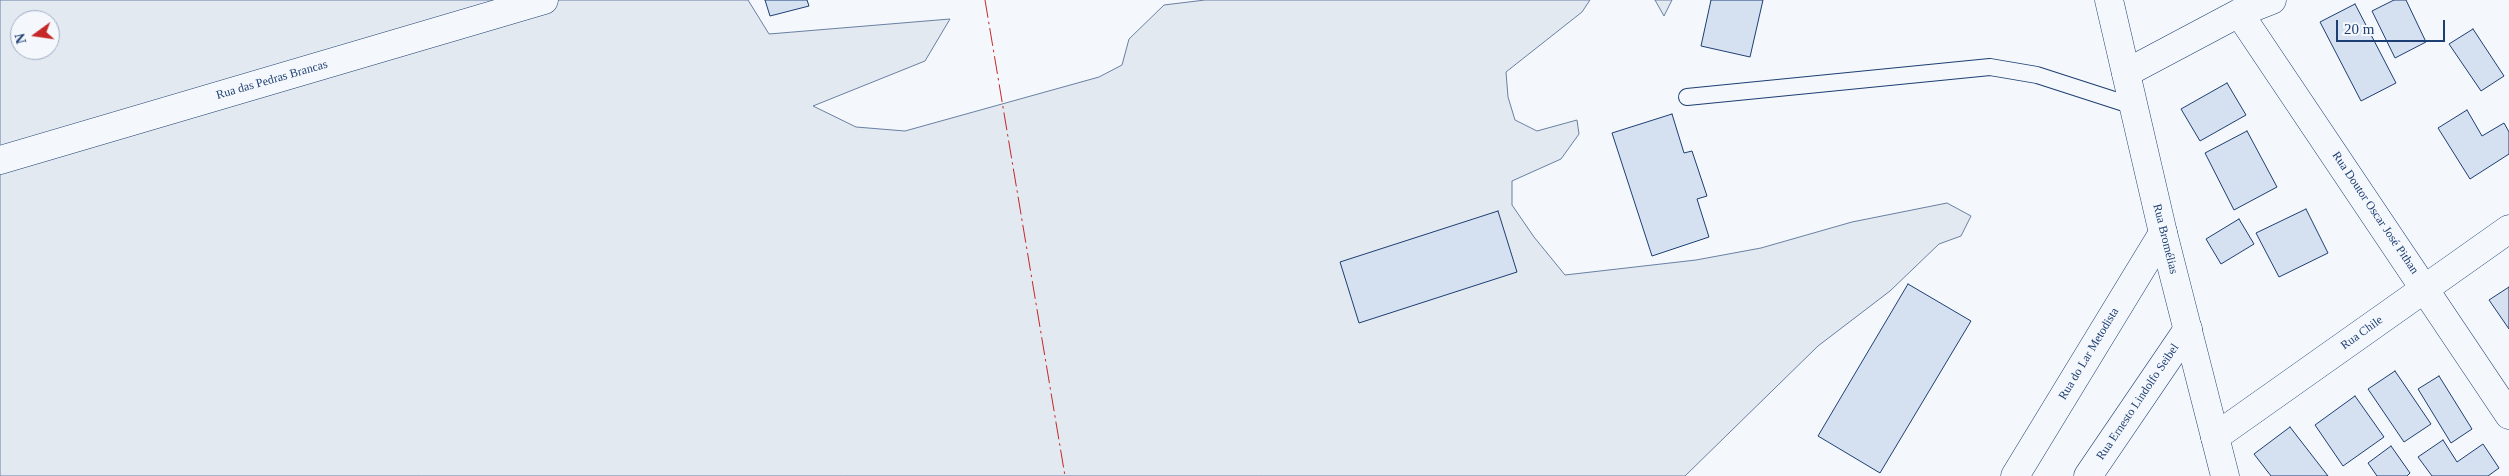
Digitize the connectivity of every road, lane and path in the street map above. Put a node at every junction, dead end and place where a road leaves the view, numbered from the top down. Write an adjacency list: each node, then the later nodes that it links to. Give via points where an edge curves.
1 (544, 0): 8 (street, Rua das Pedras Brancas)
2 (2109, 0): 5 (street, Rua Bromélias)
3 (2272, 0): 4 (street)
4 (2239, 13): 5 (street); 11 (street, Rua Doutor Oscar José Pithan)
5 (2126, 73): 7 (street, Rua Bromélias)
6 (1687, 96): 7 (lane, via 1990,67 2037,75)
7 (2133, 106): 10 (street, Rua Bromélias)
8 (0, 160)
9 (2509, 228): 11 (street, Rua Chile)
10 (2162, 233): 12 (street, Rua Bromélias); 15 (street, Rua do Lar Metodista)
11 (2425, 287): 13 (street, Rua Doutor Oscar José Pithan); 14 (street, Rua Chile)
12 (2188, 329): 14 (street, Rua Bromélias); 16 (street, Rua Ernesto Lindolfo Seibel)
13 (2509, 415)
14 (2215, 437): 17 (street, Rua Bromélias)
15 (2015, 476)
16 (2088, 476)
17 (2225, 476)

